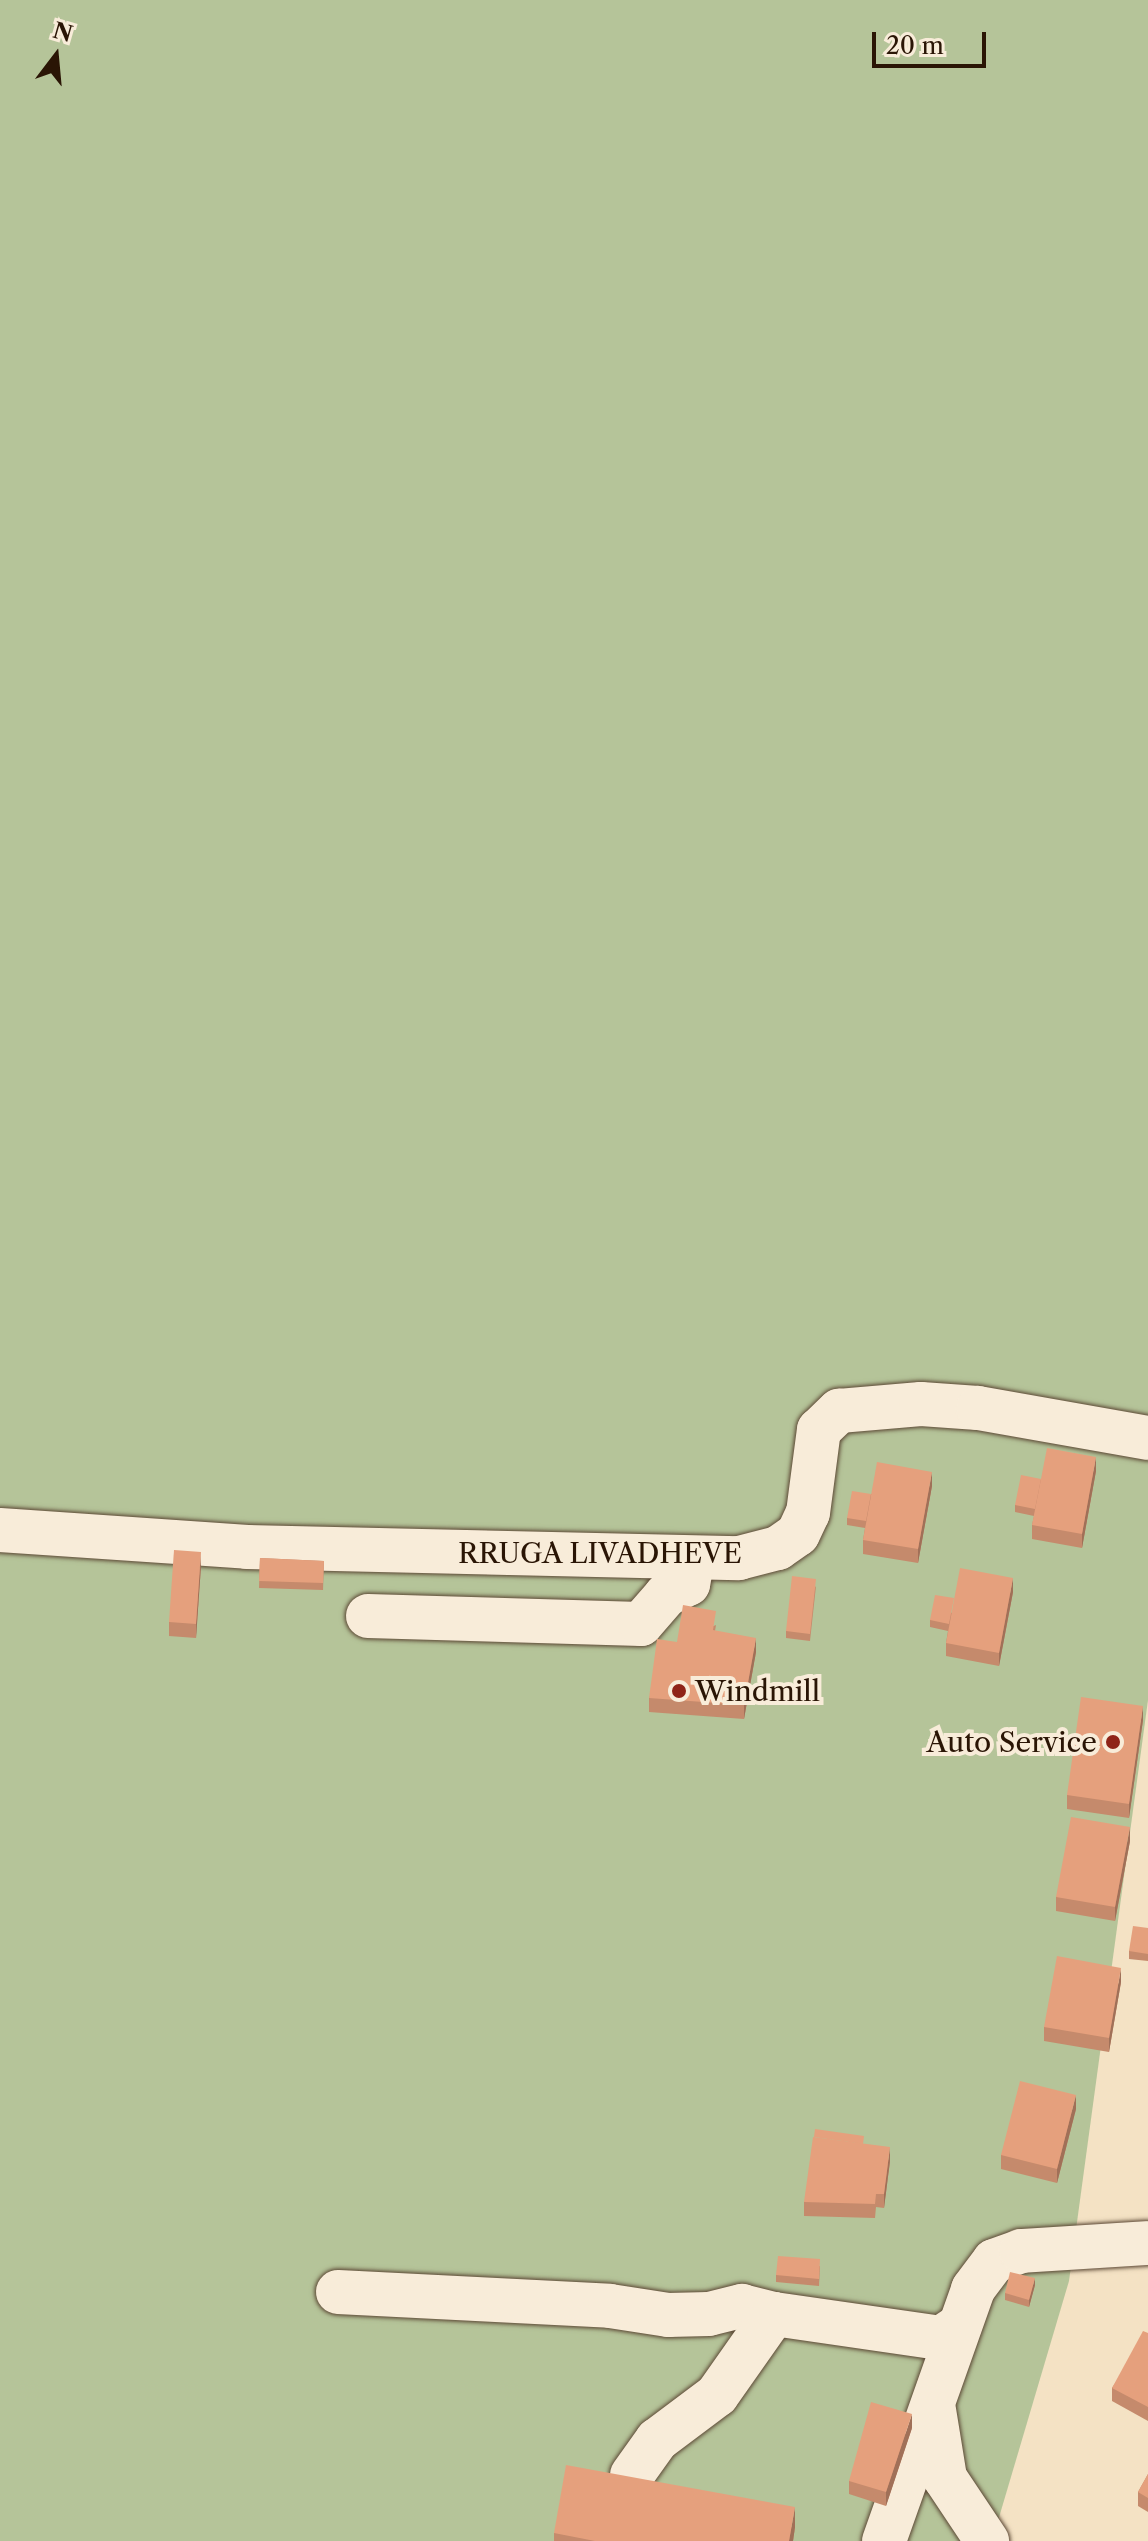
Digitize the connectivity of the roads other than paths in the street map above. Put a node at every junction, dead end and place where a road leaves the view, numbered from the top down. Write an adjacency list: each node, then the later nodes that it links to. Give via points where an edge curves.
1 (1148, 1438): 3 (street, RRUGA LIVADHEVE, via 978,1408 905,1404 839,1411 819,1430 808,1513 798,1534 778,1548 739,1558)
2 (0, 1530): 3 (street, RRUGA LIVADHEVE, via 247,1547)
3 (693, 1558): 4 (street, via 688,1584 666,1595 641,1624)
4 (368, 1616)
5 (1148, 2243): 8 (street, via 1021,2251 994,2261 973,2289)
6 (338, 2292): 7 (street, via 610,2306 668,2315 742,2306)
7 (774, 2314): 8 (street, via 941,2338); 10 (street, via 717,2395 657,2440)
8 (959, 2326): 9 (street)
9 (933, 2407): 11 (street); 12 (street, via 945,2478)
10 (632, 2475)
11 (884, 2541)
12 (987, 2541)

